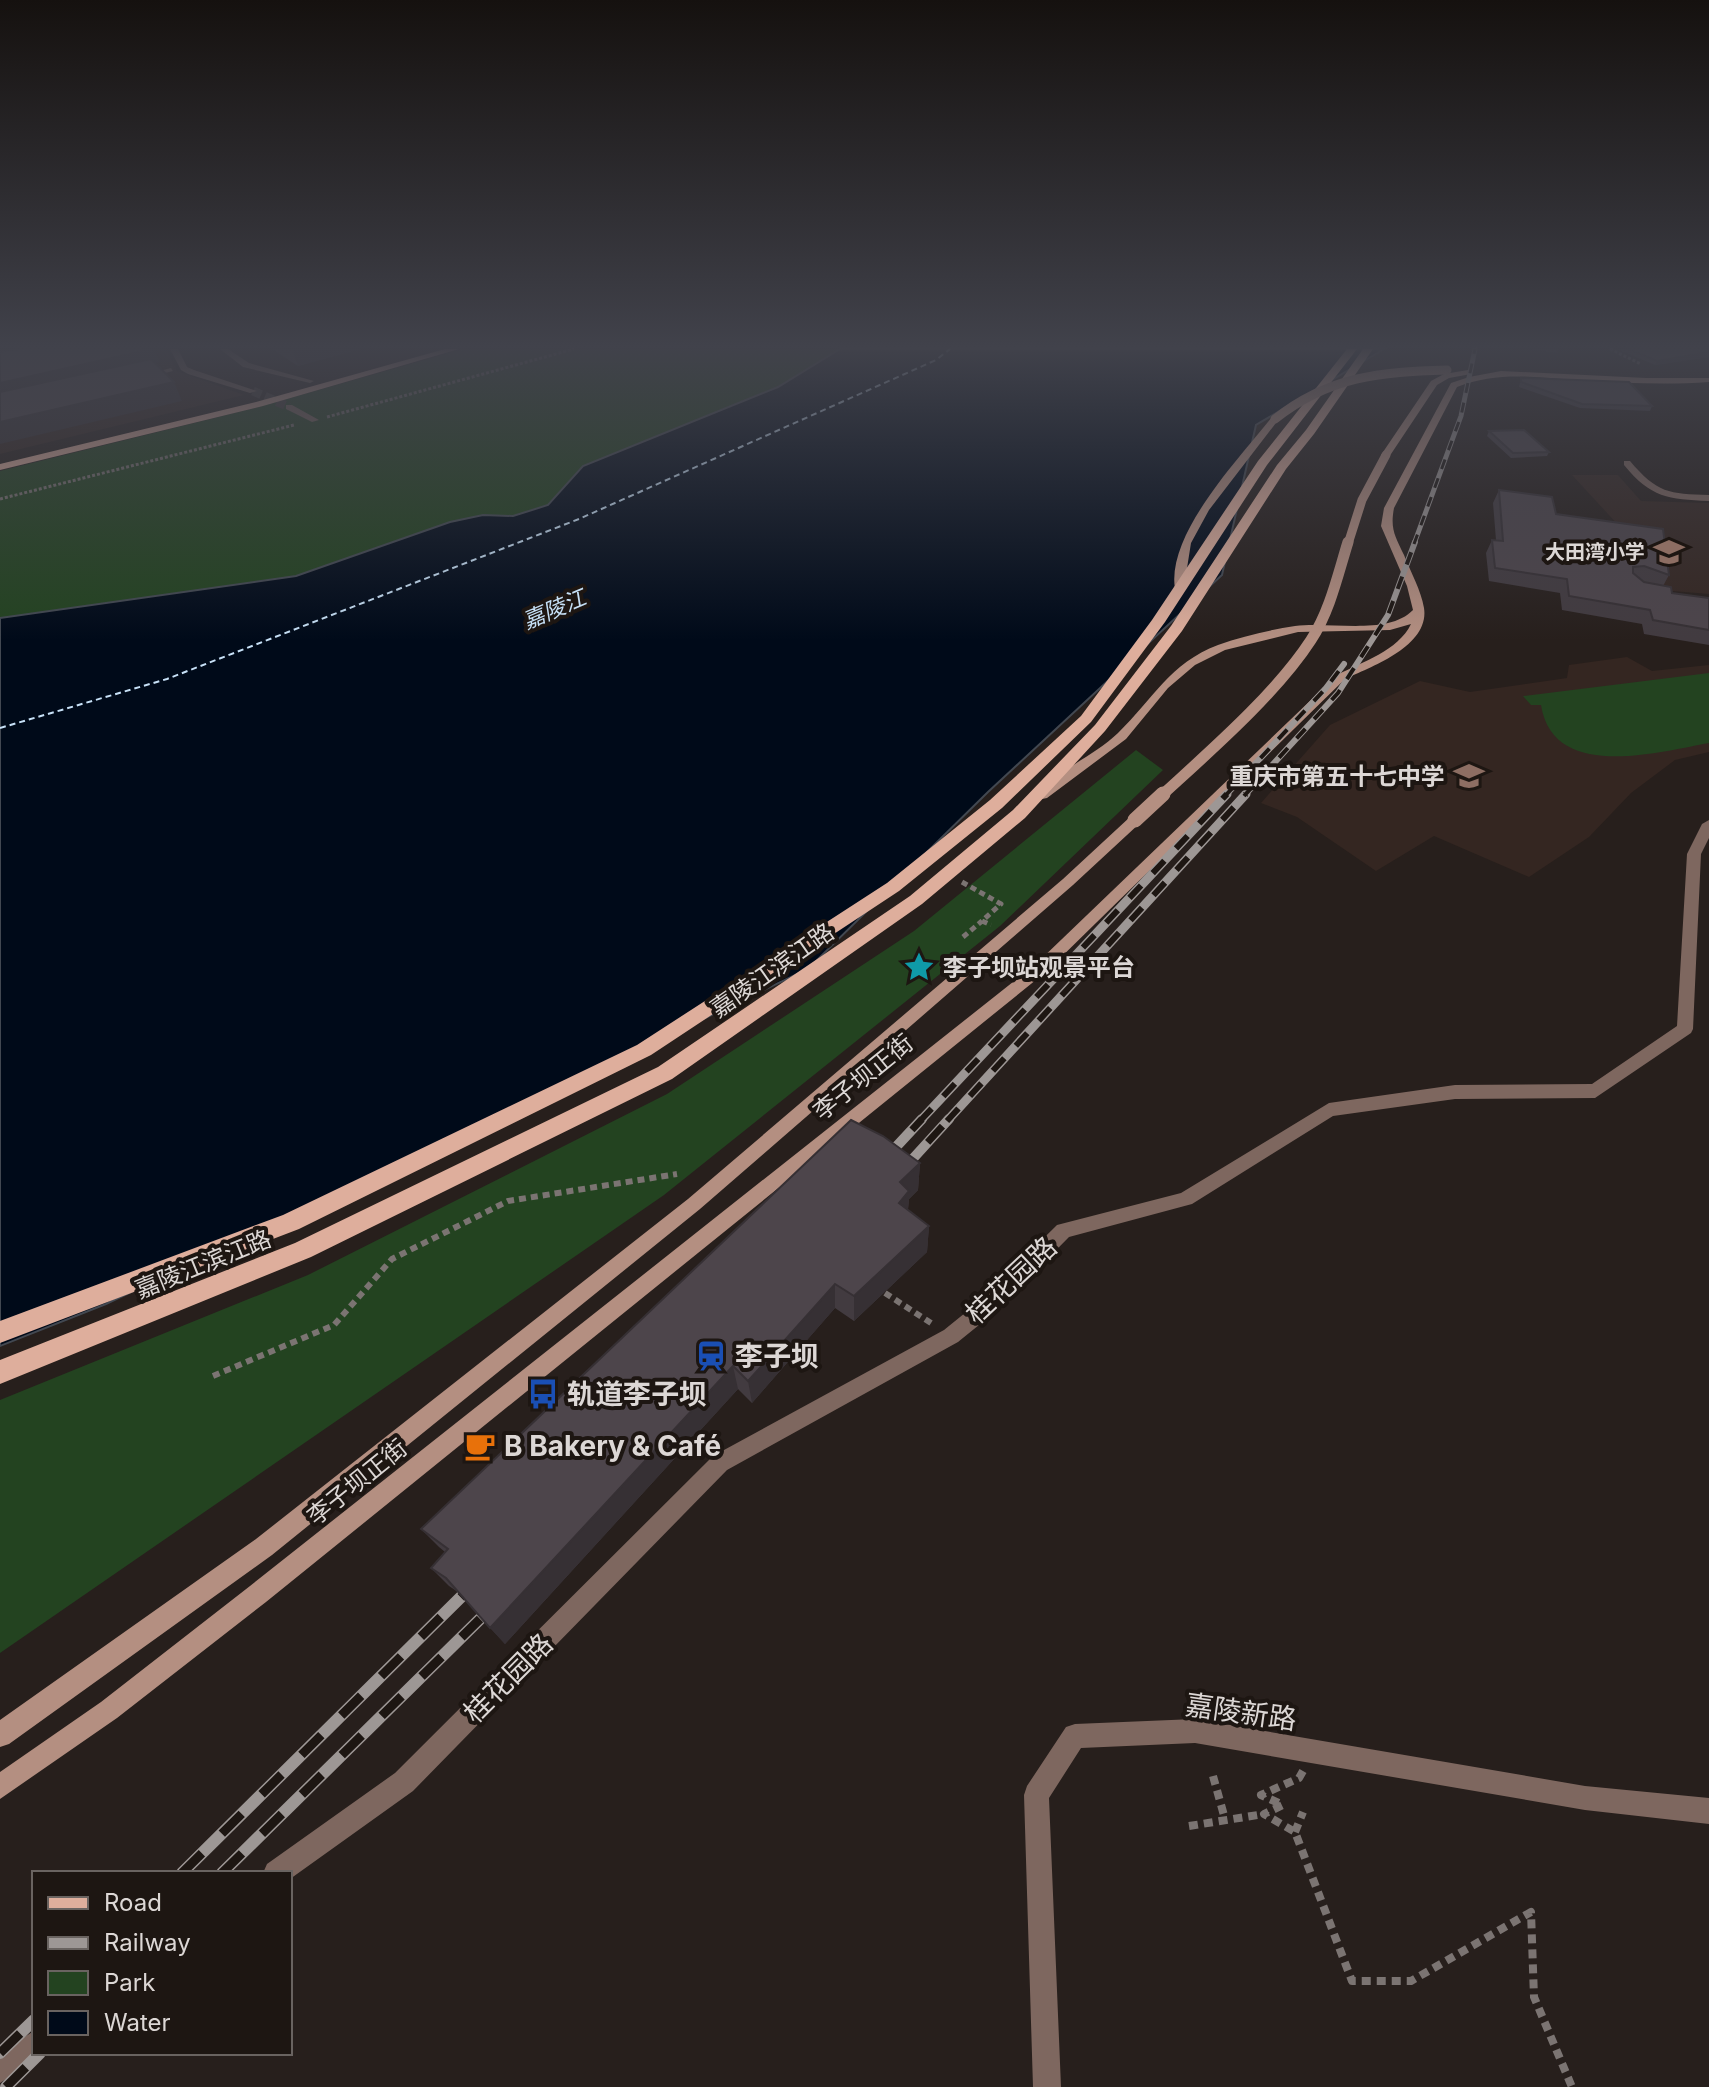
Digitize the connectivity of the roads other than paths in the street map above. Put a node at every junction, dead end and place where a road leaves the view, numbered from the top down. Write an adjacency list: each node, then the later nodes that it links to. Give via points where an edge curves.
1 (47, 446): 8 (main road)
2 (85, 446): 10 (main road)
3 (1254, 446): 12 (main road, bridge, via 1186,543)
4 (1275, 446): 12 (main road, 嘉陵江滨江路, bridge)
5 (1298, 446): 14 (main road, 嘉陵江滨江路, via 1177,628 1100,728)
6 (1392, 446): 18 (main road, 李子坝正街, bridge, via 1362,500 1312,639 1217,744 1135,820 694,1204 264,1547)
7 (1422, 446): 13 (main road, via 1389,508 1386,526)
8 (0, 458)
9 (1627, 463): 11 (street, via 1650,490)
10 (0, 467)
11 (1709, 498)
12 (1179, 587): 16 (main road, 嘉陵江滨江路, via 1086,719 996,804 893,887 644,1050 291,1222)
13 (1419, 611): 14 (main road, via 1390,627 1298,629 1221,648 1191,663 1122,736); 19 (main road, 李子坝正街, via 1412,634 1392,652 1341,677 1042,967 258,1594)
14 (1019, 814): 17 (main road, 嘉陵江滨江路, via 916,900 665,1073 303,1250)
15 (1709, 824): 21 (street, 桂花园路, via 1694,854 1685,1029 1595,1091 1455,1092 1329,1110 1186,1199 1063,1231 951,1336 720,1463 404,1782)
16 (0, 1332)
17 (0, 1372)
18 (0, 1735)
19 (0, 1787)
20 (1709, 1811): 24 (street, 嘉陵新路, via 1585,1798 1195,1731 1075,1736 1036,1795)
21 (279, 1871)
22 (32, 2046): 23 (street)
23 (0, 2069)
24 (1047, 2087)

